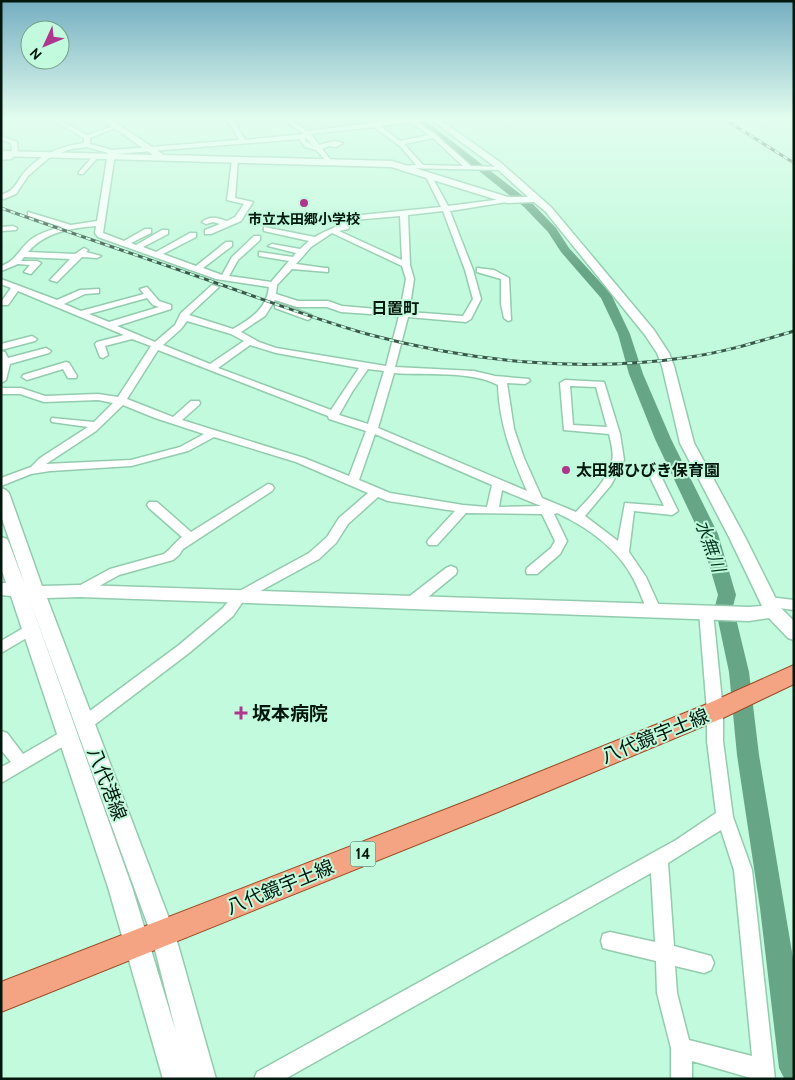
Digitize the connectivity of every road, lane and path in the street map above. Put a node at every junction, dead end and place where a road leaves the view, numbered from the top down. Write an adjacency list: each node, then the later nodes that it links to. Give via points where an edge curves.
1 (34, 169): 9 (street, via 14,193)
2 (83, 169): 7 (street)
3 (109, 169): 16 (street)
4 (234, 169): 17 (street, via 231,200 249,202 238,219)
5 (410, 169): 8 (street)
6 (497, 169): 11 (street)
7 (80, 173)
8 (428, 175): 10 (street); 12 (street)
9 (4, 197)
10 (510, 199): 11 (street); 12 (street)
11 (533, 199): 125 (street, via 568,231 663,353 687,443)
12 (446, 209): 14 (street); 50 (street)
13 (31, 214): 18 (street)
14 (404, 214): 23 (street, via 351,218 345,228); 29 (street)
15 (206, 222): 17 (street, via 213,218)
16 (101, 223): 18 (street); 32 (street, via 101,235)
17 (228, 224): 25 (street)
18 (71, 227): 38 (street, via 38,238)
19 (13, 228): 20 (street)
20 (3, 229)
21 (267, 229): 30 (street)
22 (148, 231): 32 (street)
23 (333, 231): 30 (street); 44 (street)
24 (165, 232): 36 (street)
25 (208, 232)
26 (396, 234): 29 (street)
27 (193, 237): 31 (street)
28 (257, 238): 55 (street, via 235,259)
29 (405, 238): 44 (street)
30 (317, 240): 37 (street)
31 (178, 243): 35 (street); 41 (street)
32 (124, 244): 36 (street)
33 (226, 245): 48 (street)
34 (272, 246): 37 (street)
35 (190, 247)
36 (136, 248): 41 (street)
37 (301, 252): 45 (street)
38 (21, 254): 39 (street); 43 (street)
39 (80, 254): 42 (street); 54 (street, via 55,278)
40 (262, 254): 45 (street)
41 (156, 255): 48 (street)
42 (97, 256)
43 (17, 262): 47 (street); 52 (street, via 37,264)
44 (406, 265): 66 (street, via 410,279)
45 (290, 266): 49 (street); 53 (street); 58 (street)
46 (508, 268): 51 (street)
47 (1, 269)
48 (197, 270): 55 (street)
49 (325, 270)
50 (470, 270): 51 (street); 66 (street, via 477,299 466,319)
51 (480, 270): 69 (street, via 505,278)
52 (28, 272)
53 (297, 275)
54 (67, 278)
55 (224, 278): 58 (street)
56 (93, 280): 63 (street, via 95,291 83,292)
57 (1, 282): 60 (street)
58 (273, 285): 61 (street)
59 (215, 287): 67 (street)
60 (16, 288): 62 (street); 63 (street)
61 (271, 300): 66 (street); 68 (street); 71 (street, via 256,320)
62 (5, 303)
63 (56, 304): 65 (street)
64 (168, 307): 65 (street, via 156,303 147,292); 67 (street); 70 (street)
65 (80, 314): 70 (street)
66 (404, 314): 83 (street)
67 (185, 316): 71 (street); 76 (street, via 178,327)
68 (308, 317)
69 (508, 318)
70 (110, 325): 72 (street)
71 (234, 332): 74 (street)
72 (132, 336): 76 (street); 79 (street, via 100,344)
73 (32, 339): 75 (street)
74 (250, 341): 81 (street, via 267,349); 82 (street)
75 (1, 347)
76 (155, 347): 82 (street); 90 (street)
77 (1, 351): 80 (street)
78 (46, 351): 80 (street)
79 (102, 354)
80 (5, 362): 86 (street)
81 (365, 367): 83 (street); 92 (street)
82 (211, 368): 92 (street)
83 (390, 369): 85 (street, via 439,378 479,375); 96 (street)
84 (72, 376): 89 (street, via 64,363 26,375)
85 (496, 379): 87 (street); 107 (street, via 503,384 504,412 523,470)
86 (1, 380)
87 (525, 381)
88 (1, 391): 89 (street)
89 (26, 393): 90 (street, via 44,399 98,397)
90 (121, 401): 94 (street); 95 (street)
91 (195, 404): 94 (street)
92 (334, 415): 96 (street)
93 (56, 420): 95 (street)
94 (175, 421): 98 (street)
95 (96, 425): 99 (street)
96 (372, 429): 102 (street); 103 (street)
97 (613, 430): 97 (street, via 600,384 565,383 568,428); 113 (street, via 618,459 601,492)
98 (213, 433): 99 (street, via 184,449 131,463); 102 (street, via 300,460)
99 (35, 469): 101 (street)
100 (654, 473): 117 (street, via 674,514 629,506)
101 (1, 482)
102 (352, 483): 106 (street)
103 (498, 483): 107 (street); 112 (street)
104 (268, 488): 114 (street)
105 (1, 493): 120 (street, 八代港線)
106 (376, 493): 109 (street); 122 (street, via 343,521 332,540 314,556)
107 (537, 500): 111 (street)
108 (153, 505): 114 (street)
109 (463, 509): 112 (street); 115 (street)
110 (546, 510): 111 (street); 112 (street); 119 (street, via 561,541 556,551)
111 (560, 510): 113 (street)
112 (492, 512)
113 (578, 518): 117 (street)
114 (190, 537): 121 (street, via 168,557 116,572)
115 (433, 542)
116 (1, 543): 120 (street, 八代港線)
117 (623, 552): 126 (street)
118 (451, 571): 123 (street)
119 (532, 571)
120 (18, 590): 121 (street); 128 (street, 八代港線); 134 (street, 八代港線)
121 (80, 591): 122 (street)
122 (239, 597): 123 (street); 134 (street, via 228,612 184,649)
123 (411, 603): 126 (street)
124 (794, 605): 125 (street)
125 (771, 606): 127 (street, via 749,614); 129 (street)
126 (654, 610): 127 (street)
127 (710, 613): 133 (street)
128 (30, 628): 130 (street); 134 (street, 八代港線)
129 (794, 633)
130 (1, 648)
131 (794, 674): 132 (main road, 14)
132 (757, 692): 133 (main road, 14)
133 (719, 709): 138 (street, via 715,740); 140 (main road, 八代鏡宇土線 / 14)
134 (76, 729): 136 (street); 140 (street, 八代港線); 142 (street, 八代港線)
135 (1, 738): 136 (street)
136 (22, 764): 137 (street)
137 (1, 776)
138 (725, 817): 139 (street); 147 (street, via 743,870)
139 (659, 858): 143 (street); 150 (street)
140 (163, 934): 142 (main road, 八代鏡宇土線 / 14); 149 (street, 八代港線)
141 (610, 941): 143 (street)
142 (138, 943): 145 (main road, 八代鏡宇土線 / 14); 148 (street, 八代港線)
143 (665, 954): 144 (street); 146 (street, via 667,994)
144 (704, 963)
145 (1, 997)
146 (682, 1048): 147 (street); 151 (street)
147 (764, 1074)
148 (177, 1079)
149 (202, 1079)
150 (264, 1079)
151 (682, 1079)

